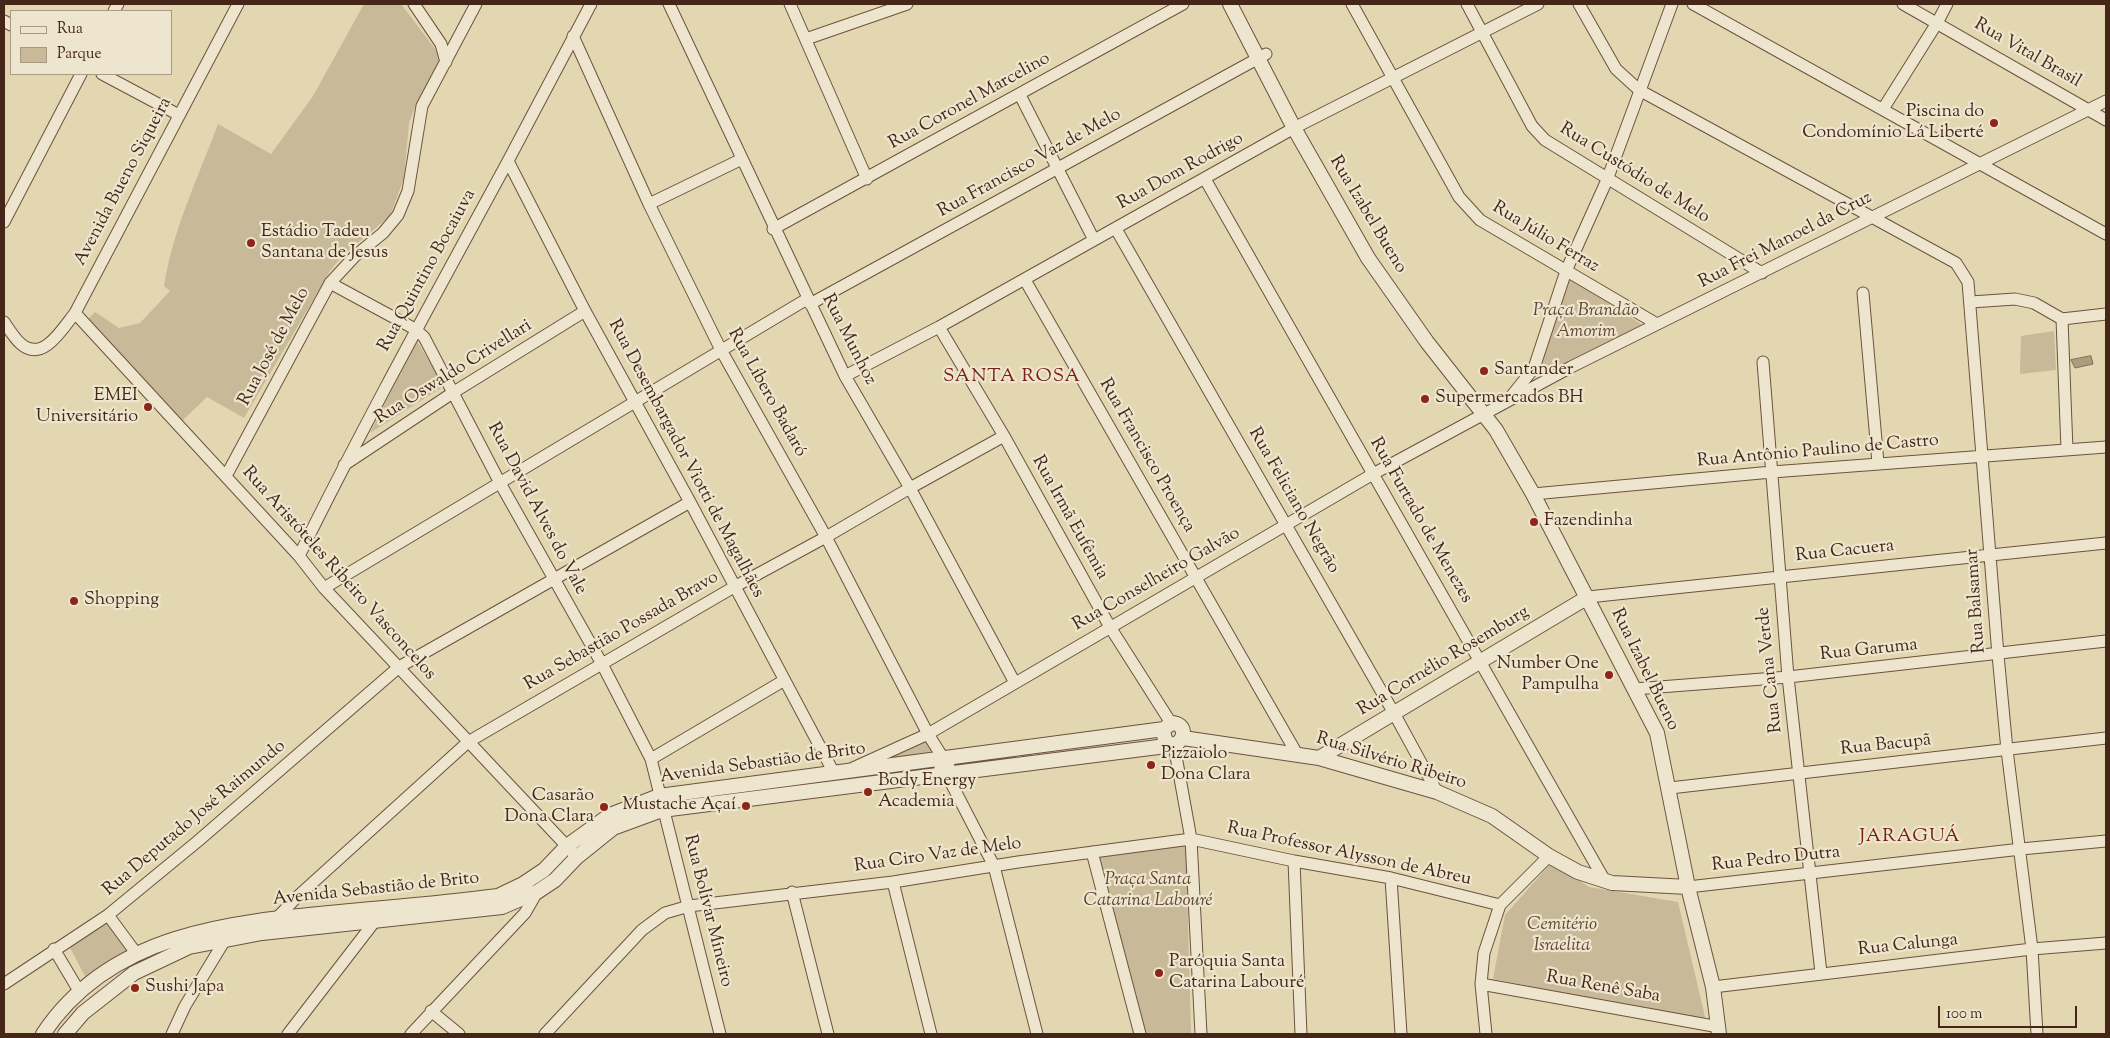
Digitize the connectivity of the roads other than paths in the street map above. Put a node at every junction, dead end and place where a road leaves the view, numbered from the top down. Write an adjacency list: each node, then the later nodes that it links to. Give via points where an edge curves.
1 (238, 4): 33 (street, Avenida Bueno Siqueira)
2 (414, 4): 24 (street, via 441,44)
3 (476, 4): 24 (street, Rua José de Melo)
4 (591, 4): 21 (street, Rua Quintino Bocaiuva)
5 (669, 4): 36 (street, Rua Munhoz)
6 (790, 4): 22 (street)
7 (902, 4): 22 (street)
8 (1183, 4): 29 (street, Rua Coronel Marcelino)
9 (1230, 4): 23 (street, Rua Izabel Bueno)
10 (1239, 4): 23 (street, Rua Izabel Bueno)
11 (1352, 4): 27 (street, Rua Júlio Ferraz)
12 (1468, 4): 20 (street, Rua Custódio de Melo)
13 (1538, 4): 20 (street, Rua Dom Rodrigo)
14 (1579, 4): 28 (street, Rua Balsamar, via 1616,69)
15 (1672, 4): 28 (street)
16 (1692, 4): 31 (street)
17 (1903, 4): 19 (street, Rua Vital Brasil)
18 (1947, 4): 19 (street)
19 (1937, 23): 31 (street); 32 (street, Rua Vital Brasil)
20 (1483, 32): 27 (street, Rua Dom Rodrigo); 42 (street, Rua Custódio de Melo, via 1532,126 1545,140)
21 (573, 36): 37 (street, Rua Quintino Bocaiuva); 43 (street, Rua Líbero Badaró)
22 (806, 39): 41 (street)
23 (1262, 56): 35 (street, Rua Izabel Bueno); 39 (street, Rua Francisco Vaz de Melo)
24 (446, 62): 53 (street, Rua José de Melo, via 422,106 408,191 398,216)
25 (79, 75): 45 (street)
26 (104, 75): 33 (street)
27 (1394, 79): 35 (street, Rua Dom Rodrigo); 50 (street, Rua Júlio Ferraz, via 1459,197 1480,220)
28 (1639, 90): 42 (street); 44 (street, Rua Balsamar)
29 (1020, 95): 39 (street); 41 (street, Rua Coronel Marcelino)
30 (2106, 101): 32 (street, Rua Frei Manoel da Cruz)
31 (1883, 109): 38 (street)
32 (2088, 110): 34 (street, Rua Vital Brasil); 38 (street, Rua Frei Manoel da Cruz)
33 (179, 115): 58 (street, Avenida Bueno Siqueira)
34 (2106, 120)
35 (1298, 126): 40 (street, Rua Dom Rodrigo); 73 (street, Rua Izabel Bueno, via 1368,258 1427,342)
36 (742, 159): 43 (street); 47 (street, Rua Munhoz)
37 (508, 161): 57 (street, Rua Desembargador Viotti de Magalhães); 64 (street, Rua Quintino Bocaiuva)
38 (1977, 164): 44 (street, Rua Frei Manoel da Cruz); 48 (street)
39 (1059, 169): 49 (street); 55 (street, Rua Francisco Vaz de Melo)
40 (1205, 178): 46 (street, Rua Dom Rodrigo); 81 (street, Rua Furtado de Menezes)
41 (867, 179): 47 (street, Rua Coronel Marcelino)
42 (1607, 180): 50 (street); 51 (street, Rua Custódio de Melo)
43 (649, 204): 65 (street, Rua Líbero Badaró)
44 (1873, 216): 51 (street, Rua Frei Manoel da Cruz); 56 (street, Rua Balsamar, via 1956,263 1968,282)
45 (4, 222)
46 (1116, 228): 49 (street, Rua Dom Rodrigo); 87 (street, Rua Feliciano Negrão)
47 (774, 229): 55 (street, Rua Munhoz)
48 (2106, 234)
49 (1094, 240): 52 (street, Rua Dom Rodrigo)
50 (1566, 272): 62 (street, Rua Júlio Ferraz); 67 (street)
51 (1762, 273): 62 (street, Rua Frei Manoel da Cruz)
52 (1025, 280): 63 (street, Rua Dom Rodrigo); 93 (street, Rua Francisco Proença)
53 (330, 283): 64 (street, Rua David Alves do Vale); 82 (street, Rua José de Melo)
54 (1863, 293): 78 (street)
55 (809, 302): 65 (street, Rua Francisco Vaz de Melo); 68 (street, Rua Munhoz)
56 (1971, 302): 60 (street, via 2015,300 2034,303); 77 (street, Rua Balsamar)
57 (585, 311): 70 (street, Rua Oswaldo Crivellari); 72 (street, Rua Desembargador Viotti de Magalhães)
58 (75, 313): 61 (street, Avenida Bueno Siqueira, via 51,343 41,349 30,349 21,344); 82 (street, Rua Aristóteles Ribeiro Vasconcelos)
59 (2106, 314): 60 (street)
60 (2062, 319): 76 (street)
61 (4, 322)
62 (1657, 324): 69 (street, Rua Frei Manoel da Cruz)
63 (939, 328): 68 (street, Rua Dom Rodrigo); 74 (street, Rua Irmã Eufêmia)
64 (415, 329): 70 (street, Rua David Alves do Vale, via 424,336); 79 (street, Rua Quintino Bocaiuva)
65 (721, 350): 72 (street, Rua Francisco Vaz de Melo); 88 (street, Rua Líbero Badaró)
66 (1763, 362): 80 (street, Rua Cana Verde)
67 (1534, 368): 69 (street, via 1541,380); 71 (street)
68 (844, 376): 84 (street, Rua Munhoz)
69 (1548, 380): 71 (street, Rua Frei Manoel da Cruz)
70 (454, 392): 79 (street, Rua Oswaldo Crivellari); 83 (street, Rua David Alves do Vale)
71 (1506, 402): 73 (street, Rua Frei Manoel da Cruz)
72 (635, 403): 83 (street, Rua Francisco Vaz de Melo); 86 (street, Rua Desembargador Viotti de Magalhães)
73 (1487, 413): 81 (street, Rua Conselheiro Galvão); 85 (street, Rua Izabel Bueno)
74 (1004, 436): 84 (street, Rua Sebastião Possada Bravo); 98 (street, Rua Irmã Eufêmia)
75 (2106, 447): 76 (street, Rua Antônio Paulino de Castro)
76 (2067, 450): 77 (street, Rua Antônio Paulino de Castro)
77 (1983, 457): 78 (street, Rua Antônio Paulino de Castro); 91 (street, Rua Balsamar)
78 (1878, 463): 80 (street, Rua Antônio Paulino de Castro)
79 (343, 465): 90 (street, Rua Quintino Bocaiuva)
80 (1772, 472): 85 (street, Rua Antônio Paulino de Castro); 92 (street, Rua Cana Verde)
81 (1373, 474): 87 (street, Rua Conselheiro Galvão); 101 (street, Rua Furtado de Menezes)
82 (226, 476): 90 (street, Rua Aristóteles Ribeiro Vasconcelos)
83 (500, 483): 94 (street, Rua David Alves do Vale); 96 (street, Rua Francisco Vaz de Melo)
84 (910, 488): 88 (street, Rua Sebastião Possada Bravo); 106 (street, Rua Munhoz)
85 (1533, 494): 97 (street, Rua Izabel Bueno)
86 (690, 502): 94 (street, Rua Deputado José Raimundo); 95 (street, Rua Desembargador Viotti de Magalhães)
87 (1286, 524): 93 (street, Rua Conselheiro Galvão); 108 (street, Rua Feliciano Negrão)
88 (826, 537): 95 (street, Rua Sebastião Possada Bravo); 110 (street, Rua Líbero Badaró)
89 (2106, 543): 91 (street, Rua Cacuera)
90 (299, 556): 96 (street, Rua Aristóteles Ribeiro Vasconcelos)
91 (1991, 556): 92 (street, Rua Cacuera); 100 (street, Rua Balsamar)
92 (1779, 576): 97 (street, Rua Cacuera); 104 (street, Rua Cana Verde)
93 (1196, 577): 98 (street, Rua Conselheiro Galvão); 115 (street, Rua Francisco Proença)
94 (553, 579): 102 (street, Rua David Alves do Vale); 103 (street, Rua Deputado José Raimundo)
95 (734, 587): 102 (street, Rua Sebastião Possada Bravo); 105 (street, Rua Desembargador Viotti de Magalhães)
96 (324, 588): 103 (street, Rua Aristóteles Ribeiro Vasconcelos)
97 (1588, 597): 101 (street, Rua Cornélio Rosemburg); 107 (street, Rua Izabel Bueno)
98 (1110, 628): 106 (street, Rua Conselheiro Galvão); 109 (street, Rua Irmã Eufêmia)
99 (2106, 641): 100 (street, Rua Garuma)
100 (1998, 655): 104 (street, Rua Garuma); 114 (street, Rua Balsamar)
101 (1480, 663): 108 (street, Rua Cornélio Rosemburg); 137 (street, Rua Furtado de Menezes)
102 (602, 664): 112 (street, Rua Sebastião Possada Bravo); 118 (street, Rua David Alves do Vale)
103 (399, 667): 112 (street, Rua Aristóteles Ribeiro Vasconcelos); 144 (street, Rua Deputado José Raimundo)
104 (1788, 678): 107 (street, Rua Garuma); 120 (street, Rua Cana Verde)
105 (783, 681): 118 (street); 119 (street, Rua Desembargador Viotti de Magalhães)
106 (1015, 683): 110 (street, Rua Conselheiro Galvão)
107 (1634, 689): 122 (street, Rua Izabel Bueno, via 1657,733)
108 (1395, 715): 116 (street, Rua Cornélio Rosemburg); 123 (street, Rua Feliciano Negrão)
109 (1167, 726): 113 (street, via 1163,737); 117 (street, Avenida Sebastião de Brito)
110 (928, 734): 117 (street, Rua Líbero Badaró); 119 (street, Rua Conselheiro Galvão)
111 (2106, 738): 114 (street, Rua Bacupã)
112 (468, 742): 128 (street, Rua Aristóteles Ribeiro Vasconcelos); 145 (street, Rua Sebastião Possada Bravo)
113 (1176, 742): 115 (street, Rua Silvério Ribeiro); 121 (street, Avenida Sebastião de Brito); 126 (street)
114 (2007, 750): 120 (street, Rua Bacupã); 129 (street, Rua Balsamar)
115 (1297, 754): 116 (street, Rua Silvério Ribeiro)
116 (1334, 757): 123 (street, Rua Silvério Ribeiro)
117 (943, 758): 119 (street, Avenida Sebastião de Brito); 121 (street, Rua Líbero Badaró, via 950,767)
118 (651, 759): 124 (street, Rua David Alves do Vale)
119 (840, 772): 124 (street, Avenida Sebastião de Brito)
120 (1800, 773): 122 (street, Rua Bacupã); 135 (street, Rua Cana Verde)
121 (947, 775): 125 (street, Avenida Sebastião de Brito); 134 (street)
122 (1670, 788): 139 (street, Rua Izabel Bueno)
123 (1437, 792): 131 (street, Rua Silvério Ribeiro, via 1492,816)
124 (659, 796): 125 (street, Rua Bolívar Mineiro); 128 (street, Avenida Sebastião de Brito, via 610,815)
125 (662, 810): 132 (street, Avenida Sebastião de Brito, via 613,828); 143 (street, Rua Bolívar Mineiro)
126 (1191, 839): 130 (street, Rua Ciro Vaz de Melo); 133 (street, Rua Professor Alysson de Abreu); 173 (street)
127 (2106, 841): 129 (street, Rua Pedro Dutra)
128 (567, 846): 132 (street, Rua Aristóteles Ribeiro Vasconcelos); 145 (street, Avenida Sebastião de Brito, via 544,870 498,896)
129 (2021, 849): 135 (street, Rua Pedro Dutra); 152 (street, Rua Balsamar)
130 (1092, 852): 134 (street, Rua Ciro Vaz de Melo); 172 (street)
131 (1549, 856): 137 (street, Rua Silvério Ribeiro, via 1578,872); 142 (street)
132 (577, 857): 140 (street, Avenida Sebastião de Brito)
133 (1294, 861): 136 (street, Rua Professor Alysson de Abreu); 174 (street)
134 (994, 866): 138 (street, Rua Ciro Vaz de Melo); 171 (street)
135 (1811, 874): 139 (street, Rua Pedro Dutra); 154 (street, Rua Cana Verde)
136 (1392, 878): 142 (street, Rua Professor Alysson de Abreu); 175 (street)
137 (1605, 881): 139 (street, Rua Silvério Ribeiro)
138 (893, 882): 141 (street, Rua Ciro Vaz de Melo); 170 (street)
139 (1688, 887): 157 (street, Rua Izabel Bueno)
140 (538, 892): 146 (street, Avenida Sebastião de Brito, via 502,907); 159 (street, via 525,913)
141 (792, 892): 143 (street, Rua Ciro Vaz de Melo); 169 (street)
142 (1500, 905): 156 (street, via 1484,953)
143 (689, 906): 167 (street, Rua Ciro Vaz de Melo, via 665,913 642,930); 168 (street, Rua Bolívar Mineiro)
144 (108, 915): 151 (street, Rua Deputado José Raimundo); 153 (street)
145 (278, 917): 147 (street, Avenida Sebastião de Brito); 148 (street, Rua Sebastião Possada Bravo)
146 (375, 921): 148 (street, Avenida Sebastião de Brito); 164 (street)
147 (237, 924): 149 (street); 153 (street, Avenida Sebastião de Brito, via 198,930)
148 (262, 933): 149 (street, Avenida Sebastião de Brito)
149 (226, 939): 162 (street, Avenida Sebastião de Brito, via 189,947 134,973 84,1013); 163 (street, via 185,1006)
150 (2106, 943): 152 (street, Rua Calunga)
151 (54, 949): 155 (street, Rua Deputado José Raimundo); 158 (street)
152 (2032, 949): 154 (street, Rua Calunga); 177 (street, Rua Balsamar)
153 (136, 953): 158 (street, Avenida Sebastião de Brito)
154 (1821, 973): 157 (street, Rua Calunga)
155 (4, 984)
156 (1480, 984): 160 (street, Rua Renê Saba); 176 (street)
157 (1713, 987): 160 (street, Rua Izabel Bueno)
158 (79, 991): 161 (street, Avenida Sebastião de Brito)
159 (431, 1011): 165 (street); 166 (street)
160 (1719, 1031)
161 (43, 1034)
162 (65, 1034)
163 (172, 1034)
164 (288, 1034)
165 (412, 1034)
166 (459, 1034)
167 (545, 1034)
168 (720, 1034)
169 (828, 1034)
170 (931, 1034)
171 (1037, 1034)
172 (1140, 1034)
173 (1201, 1034)
174 (1301, 1034)
175 (1401, 1034)
176 (1486, 1034)
177 (2037, 1034)

